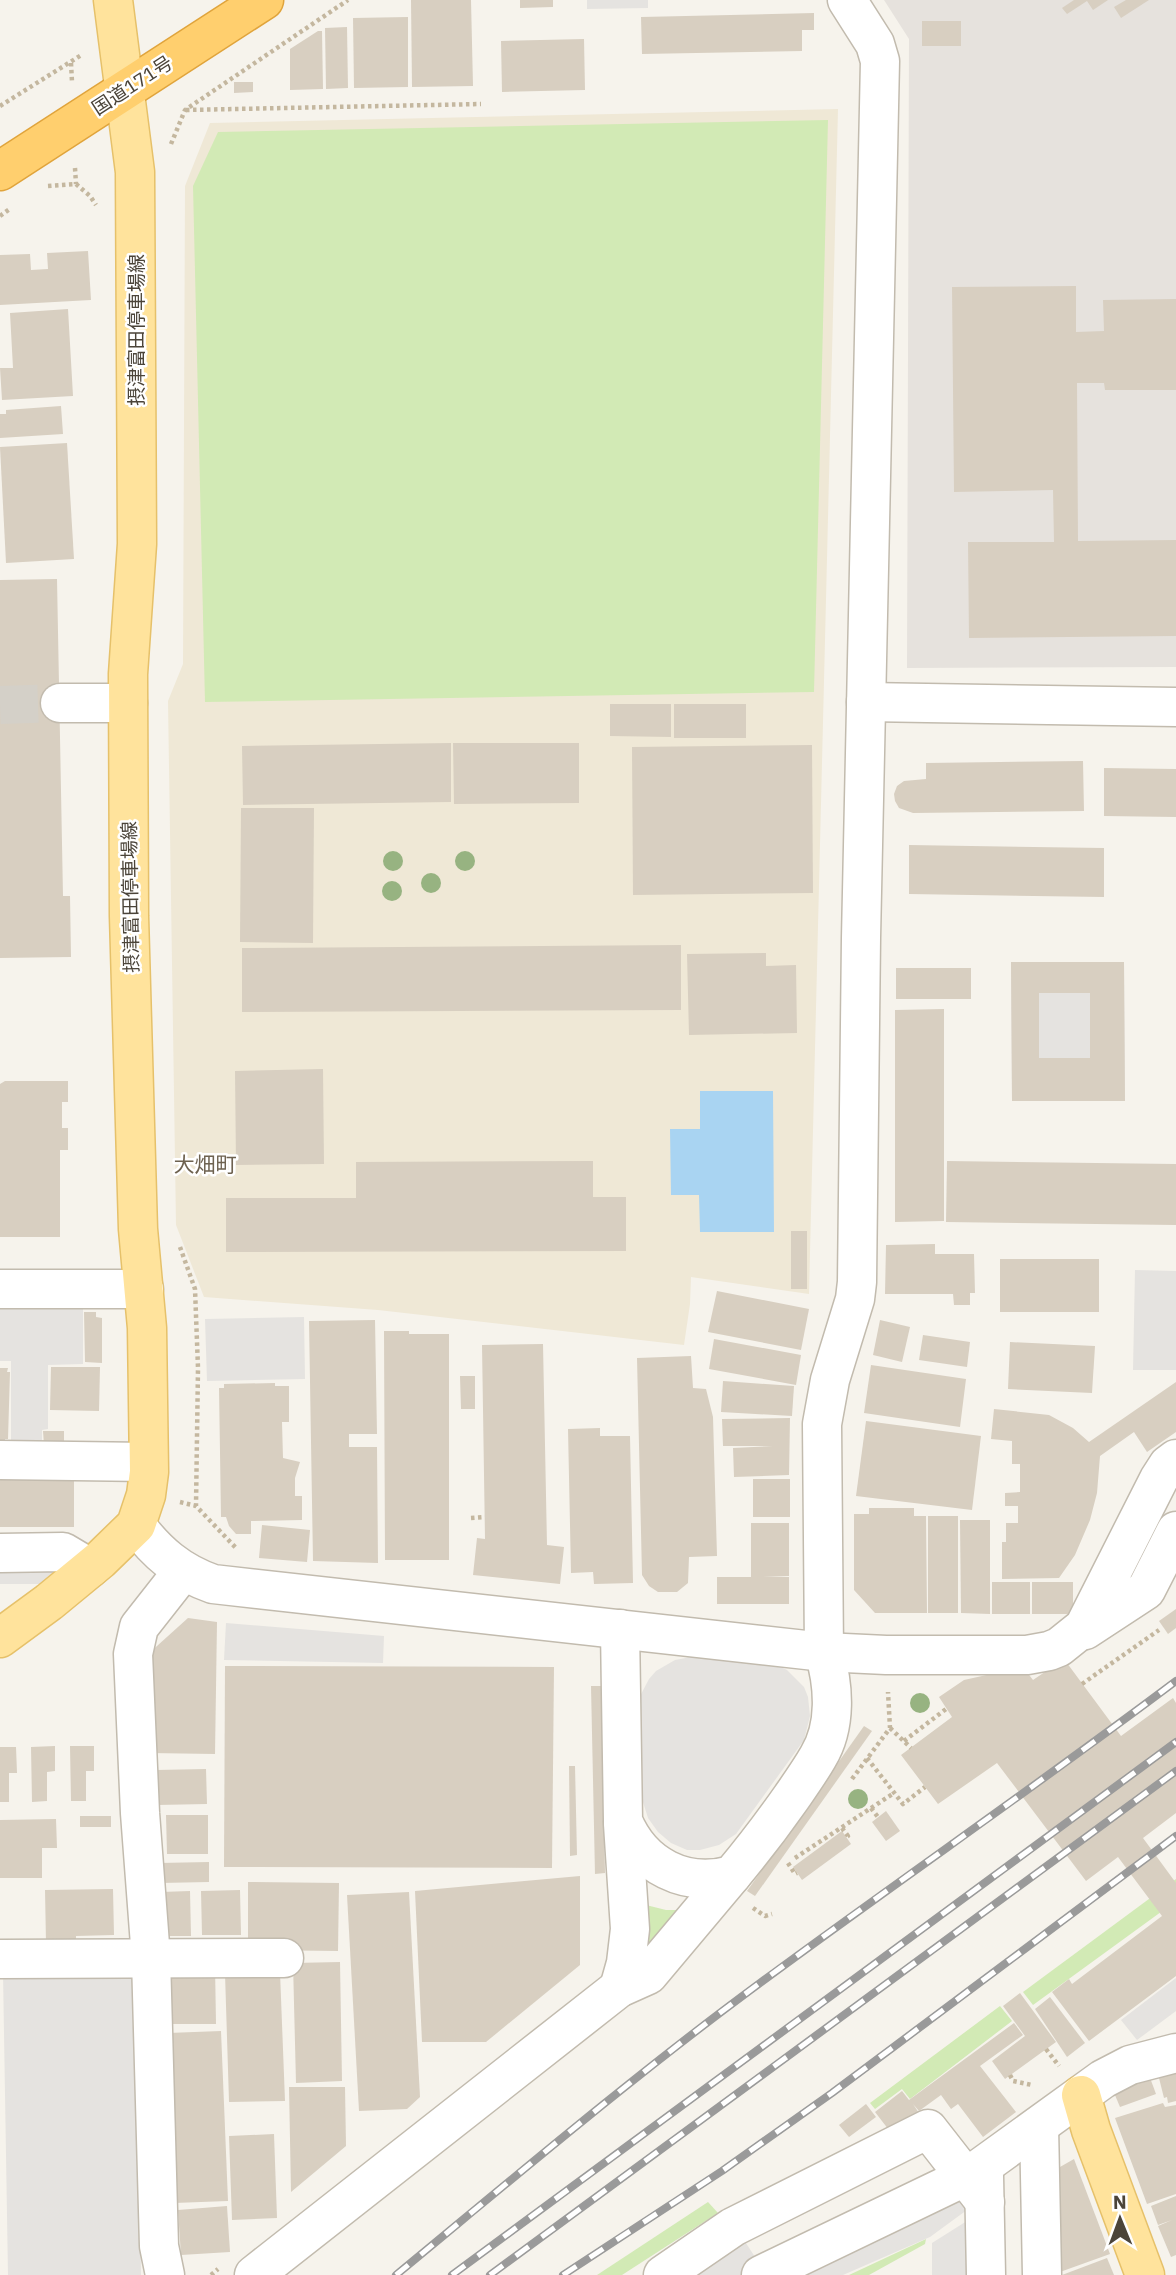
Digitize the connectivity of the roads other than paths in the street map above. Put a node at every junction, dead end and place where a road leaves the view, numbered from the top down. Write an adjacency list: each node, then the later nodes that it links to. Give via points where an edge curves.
1 (113, 0): 4 (main road, 摂津富田停車場線)
2 (264, 0): 4 (highway, 国道171号)
3 (847, 0): 6 (street, via 876,44 880,61)
4 (124, 90): 5 (highway, 国道171号); 8 (main road, 摂津富田停車場線, via 135,172 137,544)
5 (0, 171)
6 (866, 702): 9 (street); 24 (street, via 857,1282 822,1424)
7 (60, 703): 8 (street)
8 (128, 703): 11 (main road, 摂津富田停車場線, via 133,1079)
9 (1176, 707)
10 (0, 1289): 11 (street)
11 (144, 1289): 14 (main road, 摂津富田停車場線)
12 (1176, 1459): 22 (street, via 1160,1479 1091,1618)
13 (0, 1460): 14 (street)
14 (148, 1462): 15 (main road, 摂津富田停車場線, via 146,1495)
15 (136, 1525): 18 (main road, 摂津富田停車場線); 19 (street, via 158,1552)
16 (1176, 1531): 20 (street)
17 (0, 1553): 18 (street, via 63,1552)
18 (90, 1568): 23 (main road, 摂津富田停車場線)
19 (183, 1571): 21 (street, via 213,1584); 27 (street, via 139,1627 132,1654)
20 (1161, 1579): 22 (street)
21 (621, 1629): 24 (street); 25 (street)
22 (1077, 1635): 24 (street, via 1049,1651 1027,1655)
23 (0, 1638)
24 (824, 1652): 26 (street, via 832,1704 820,1756)
25 (623, 1821): 26 (street, via 638,1847 660,1867 703,1880); 30 (street, via 631,1918)
26 (732, 1875): 30 (street, via 648,1975)
27 (151, 1958): 28 (street); 29 (street); 35 (street, via 159,2246)
28 (284, 1958)
29 (0, 1959)
30 (619, 1988): 36 (street)
31 (1176, 2053): 32 (street, via 1130,2065)
32 (1081, 2095): 33 (street); 41 (main road)
33 (1039, 2126): 34 (street); 40 (street)
34 (976, 2180): 37 (street, via 928,2129 733,2227); 38 (street); 39 (street)
35 (164, 2275)
36 (254, 2275)
37 (663, 2275)
38 (761, 2275)
39 (986, 2275)
40 (1042, 2275)
41 (1145, 2275)

